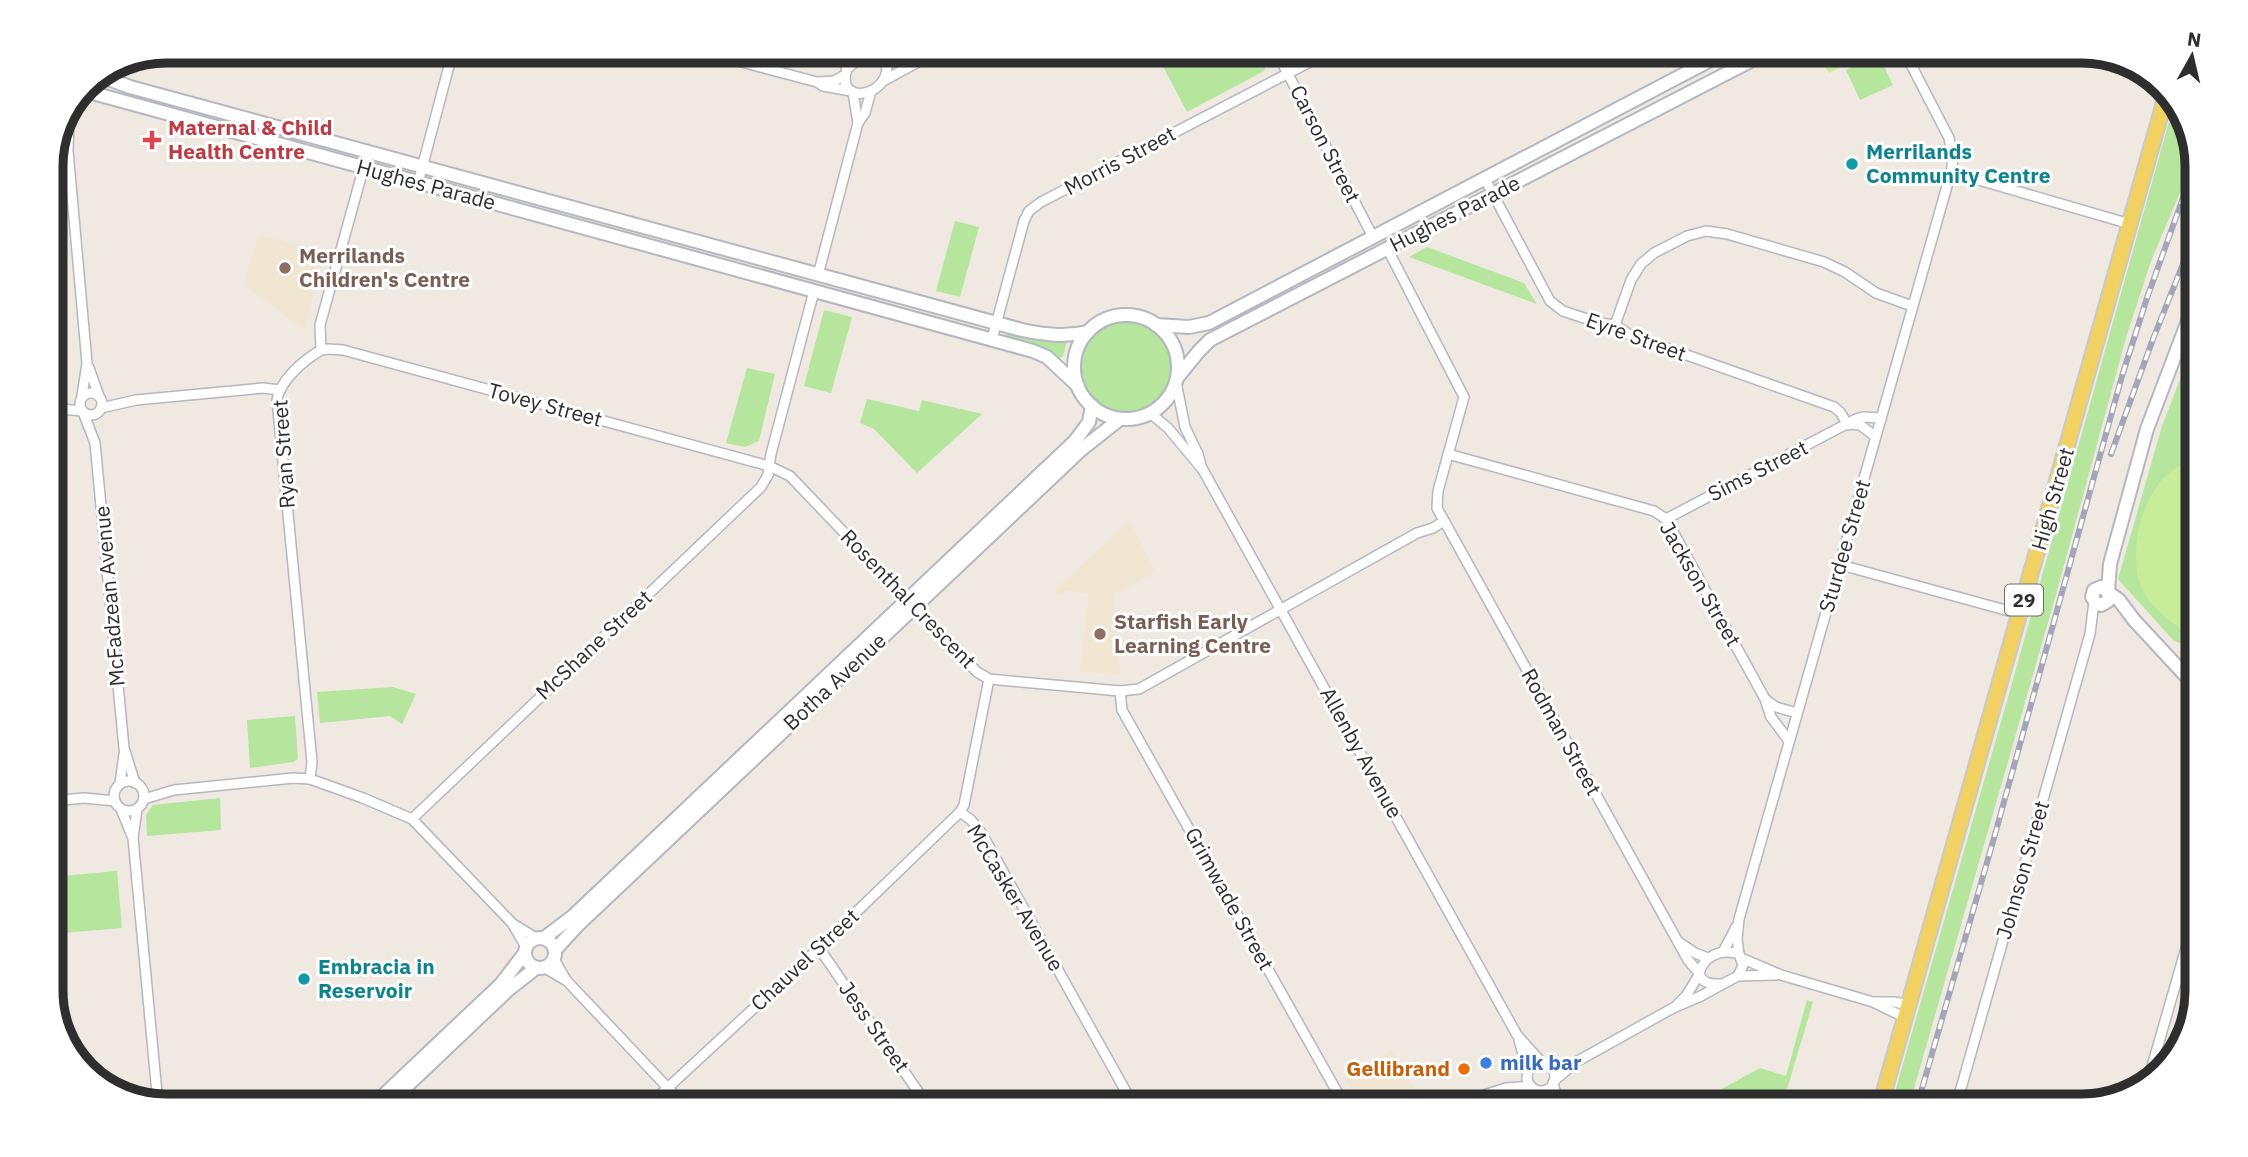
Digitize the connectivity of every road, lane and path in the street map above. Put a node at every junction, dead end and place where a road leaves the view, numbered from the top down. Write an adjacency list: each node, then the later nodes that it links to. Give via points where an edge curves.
1 (450, 63): 26 (street)
2 (745, 63): 16 (street)
3 (843, 63): 12 (street)
4 (857, 63): 12 (street)
5 (886, 63): 14 (street)
6 (914, 63): 14 (street)
7 (1283, 63): 13 (street, Carson Street)
8 (1308, 63): 13 (street, Morris Street)
9 (1705, 63): 29 (street, Hughes Parade)
10 (1910, 63): 28 (street, Sturdee Street, via 1949,138)
11 (1745, 64): 31 (street, Hughes Parade)
12 (846, 72): 16 (street, via 834,81); 18 (street, via 845,82)
13 (1288, 73): 33 (street, Carson Street); 40 (street, Morris Street, via 1029,211)
14 (884, 80): 17 (street)
15 (109, 81): 25 (street, Hughes Parade)
16 (817, 82): 18 (street)
17 (871, 91): 18 (street); 21 (street)
18 (852, 92): 21 (street)
19 (91, 96): 27 (street, Hughes Parade)
20 (2164, 104): 32 (main road, High Street / 29)
21 (858, 123): 37 (street)
22 (68, 135): 24 (street)
23 (66, 144): 24 (street)
24 (68, 151): 47 (street)
25 (368, 152): 26 (street, Hughes Parade); 27 (street)
26 (422, 167): 30 (street); 35 (street, Hughes Parade)
27 (363, 168): 30 (street, Hughes Parade); 46 (street, via 320,326)
28 (1951, 172): 32 (street); 39 (street, Sturdee Street)
29 (1485, 178): 31 (street, Eyre Street); 33 (street, Hughes Parade)
30 (418, 183): 36 (street, Hughes Parade)
31 (1493, 195): 34 (street, Hughes Parade); 41 (street, Eyre Street, via 1554,305 1599,323)
32 (2130, 224): 77 (main road, High Street / 29)
33 (1373, 237): 34 (street); 42 (street, Hughes Parade, via 1209,323)
34 (1388, 248): 48 (street, Hughes Parade, via 1210,340); 67 (street, via 1464,397)
35 (727, 250): 36 (street); 37 (street, Hughes Parade)
36 (723, 266): 38 (street, Hughes Parade)
37 (818, 275): 40 (street, Hughes Parade)
38 (814, 291): 45 (street, Hughes Parade); 68 (street)
39 (1912, 306): 41 (street, via 1876,293 1824,262 1706,231 1687,236 1641,264); 60 (street, Sturdee Street)
40 (996, 323): 44 (street, Hughes Parade, via 1051,336); 45 (street, Morris Street)
41 (1615, 324): 62 (street, Eyre Street, via 1630,335 1833,407)
42 (1156, 325): 44 (street, via 1121,316); 48 (street, via 1175,348)
43 (2185, 329): 74 (street, Johnson Street, via 2147,429)
44 (1088, 332): 49 (street, via 1075,358)
45 (992, 339): 49 (street, Hughes Parade, via 1047,356)
46 (321, 351): 50 (street, Ryan Street); 68 (street, Tovey Street, via 343,349)
47 (87, 363): 51 (street); 52 (street)
48 (1177, 380): 59 (street, via 1170,395); 63 (street, Allenby Avenue)
49 (1078, 386): 55 (street)
50 (279, 390): 53 (street); 85 (street, Ryan Street)
51 (100, 397): 52 (street, via 88,393); 53 (street); 57 (street)
52 (81, 398): 54 (street); 58 (street)
53 (136, 400): 57 (street)
54 (63, 404)
55 (1092, 406): 61 (street); 70 (street, Botha Avenue, via 1088,422 1074,442)
56 (63, 409): 58 (street)
57 (101, 409): 58 (street, via 92,415); 66 (street, McFadzean Avenue)
58 (82, 411): 66 (street, McFadzean Avenue)
59 (1150, 413): 61 (street); 64 (street, Allenby Avenue)
60 (1881, 418): 62 (street, Sims Street, via 1863,417); 65 (street, Sturdee Street)
61 (1120, 419): 70 (street, Botha Avenue)
62 (1849, 424): 65 (street, via 1860,425); 72 (street, Sims Street)
63 (1185, 427): 64 (street); 69 (street, Allenby Avenue)
64 (1172, 433): 69 (street, Allenby Avenue)
65 (1875, 436): 73 (street, Sturdee Street)
66 (95, 443): 84 (street, McFadzean Avenue)
67 (1448, 454): 71 (street, via 1437,497); 72 (street, Jackson Street, via 1654,511)
68 (769, 466): 75 (street, Rosenthal Crescent, via 790,476); 95 (street, McShane Street, via 761,487)
69 (1203, 470): 76 (street, Allenby Avenue)
70 (1013, 507): 75 (street, Botha Avenue)
71 (1442, 518): 76 (street, Rosenthal Crescent, via 1433,528); 99 (street, Rodman Street)
72 (1666, 519): 81 (street, Jackson Street)
73 (1841, 565): 77 (street); 82 (street, Sturdee Street)
74 (2103, 597): 78 (street, via 2119,600); 137 (street, Johnson Street)
75 (911, 603): 79 (street, Rosenthal Crescent, via 976,672); 96 (street, Botha Avenue)
76 (1280, 609): 80 (street, Rosenthal Crescent, via 1139,689); 113 (street, Allenby Avenue)
77 (2020, 614): 112 (main road, High Street / 29)
78 (2185, 674)
79 (989, 678): 80 (street, Rosenthal Crescent); 94 (street, McCasker Avenue)
80 (1120, 691): 132 (street, Grimwade Street, via 1122,710)
81 (1765, 699): 82 (street); 83 (street, Jackson Street, via 1771,717)
82 (1797, 713): 83 (street, Sturdee Street)
83 (1789, 741): 98 (street, Sturdee Street)
84 (124, 748): 86 (street, McFadzean Avenue); 87 (street, McFadzean Avenue)
85 (310, 779): 88 (street); 95 (street)
86 (138, 785): 87 (street, via 130,782); 88 (street); 90 (street)
87 (118, 787): 89 (street); 92 (street)
88 (174, 790): 90 (street)
89 (84, 798): 91 (street); 92 (street)
90 (144, 799): 93 (street)
91 (63, 800)
92 (118, 805): 93 (street, via 129,811); 97 (street)
93 (137, 809): 97 (street)
94 (960, 812): 101 (street, Chauvel Street); 131 (street, McCasker Avenue, via 982,834)
95 (412, 819): 100 (street)
96 (673, 828): 100 (street, Botha Avenue, via 573,916); 106 (street, Botha Avenue)
97 (133, 838): 125 (street)
98 (1740, 919): 102 (street, Sturdee Street); 104 (street, Sturdee Street)
99 (1679, 943): 105 (street); 107 (street, Rodman Street)
100 (532, 944): 106 (street, via 551,943); 106 (street, via 527,963); 114 (street, Botha Avenue, via 502,984)
101 (819, 948): 122 (street, Chauvel Street); 130 (street, Jess Street)
102 (1723, 952): 104 (street); 105 (street)
103 (2185, 952): 117 (street)
104 (1740, 956): 108 (street); 109 (street)
105 (1708, 958): 107 (street)
106 (548, 961): 114 (street, Botha Avenue); 122 (street)
107 (1699, 974): 110 (street, via 1703,981); 111 (street)
108 (1738, 975): 109 (street); 110 (street)
109 (1782, 975): 112 (street)
110 (1721, 984): 111 (street)
111 (1673, 1008): 115 (street)
112 (1908, 1012): 136 (main road, High Street / 29)
113 (1517, 1035): 116 (street, Allenby Avenue); 119 (street, Allenby Avenue)
114 (441, 1047): 126 (street, Botha Avenue); 127 (street, Botha Avenue)
115 (1576, 1062): 118 (street); 120 (street)
116 (1542, 1063): 118 (street); 119 (street)
117 (2152, 1066)
118 (1551, 1068): 120 (street)
119 (1528, 1072): 121 (street); 123 (street)
120 (1553, 1082): 124 (street); 135 (street)
121 (1531, 1086): 123 (street); 124 (street)
122 (668, 1088): 128 (street, Chauvel Street); 129 (street)
123 (1506, 1088): 133 (street)
124 (1541, 1090): 134 (street)
125 (157, 1093)
126 (386, 1094)
127 (397, 1094)
128 (661, 1094)
129 (674, 1094)
130 (920, 1094)
131 (1127, 1094)
132 (1338, 1094)
133 (1487, 1094)
134 (1545, 1094)
135 (1556, 1094)
136 (1884, 1094)
137 (1959, 1094)

